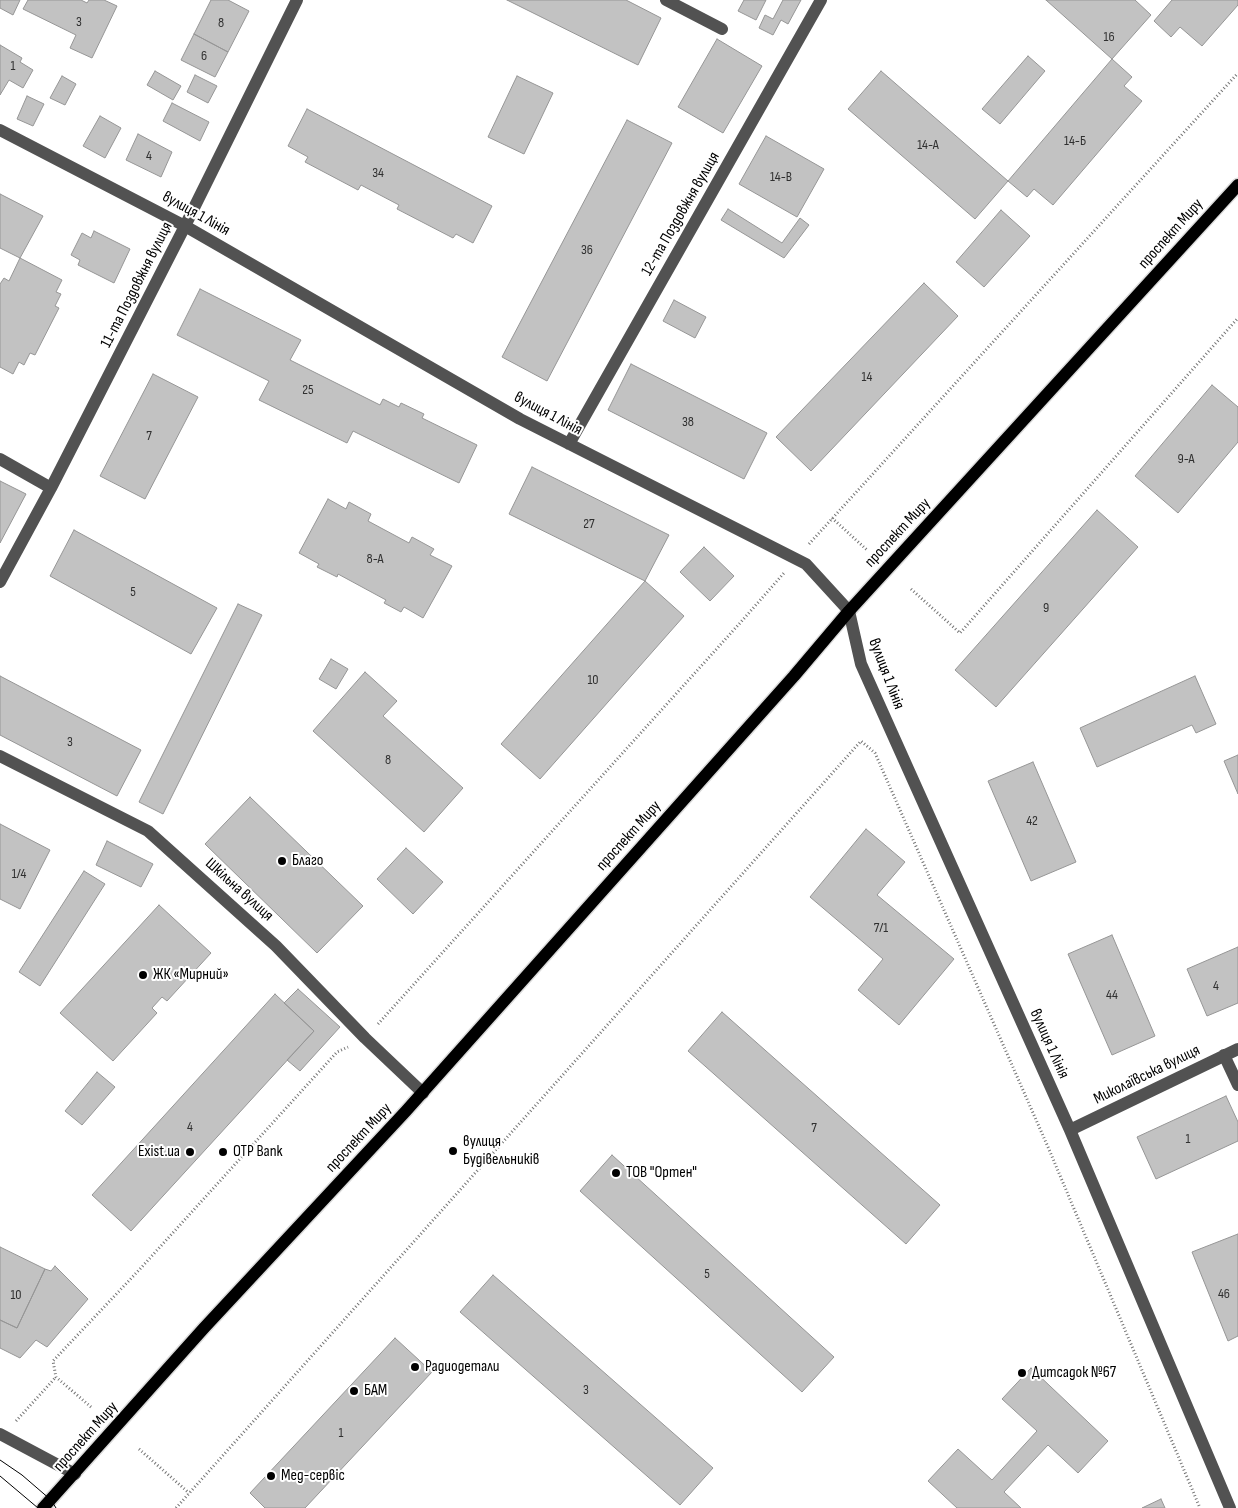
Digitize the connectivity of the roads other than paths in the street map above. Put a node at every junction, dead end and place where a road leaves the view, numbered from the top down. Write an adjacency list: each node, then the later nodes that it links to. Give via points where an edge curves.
1 (297, 0): 7 (street, 11-та Поздовжня вулиця)
2 (666, 0): 4 (street)
3 (821, 0): 8 (street, 12-та Поздовжня вулиця)
4 (722, 29)
5 (0, 130): 7 (street, вулиця 1 Лінія)
6 (1238, 185): 12 (main road, проспект Миру)
7 (186, 226): 8 (street, вулиця 1 Лінія, via 520,419); 10 (street, 11-та Поздовжня вулиця)
8 (569, 444): 12 (street, вулиця 1 Лінія, via 806,564)
9 (0, 459): 10 (street)
10 (51, 488): 11 (street, 11-та Поздовжня вулиця)
11 (0, 582)
12 (849, 611): 17 (main road, проспект Миру); 18 (street, вулиця 1 Лінія, via 861,664)
13 (0, 756): 17 (street, Шкільна вулиця, via 148,831 276,946)
14 (1238, 1049): 15 (street, Миколаївська вулиця)
15 (1224, 1055): 16 (street); 18 (street, Миколаївська вулиця)
16 (1238, 1085)
17 (423, 1093): 20 (main road, проспект Миру, via 204,1328)
18 (1070, 1130): 22 (street, вулиця 1 Лінія)
19 (0, 1434): 20 (street)
20 (75, 1474): 21 (main road, проспект Миру)
21 (43, 1508)
22 (1230, 1508)

